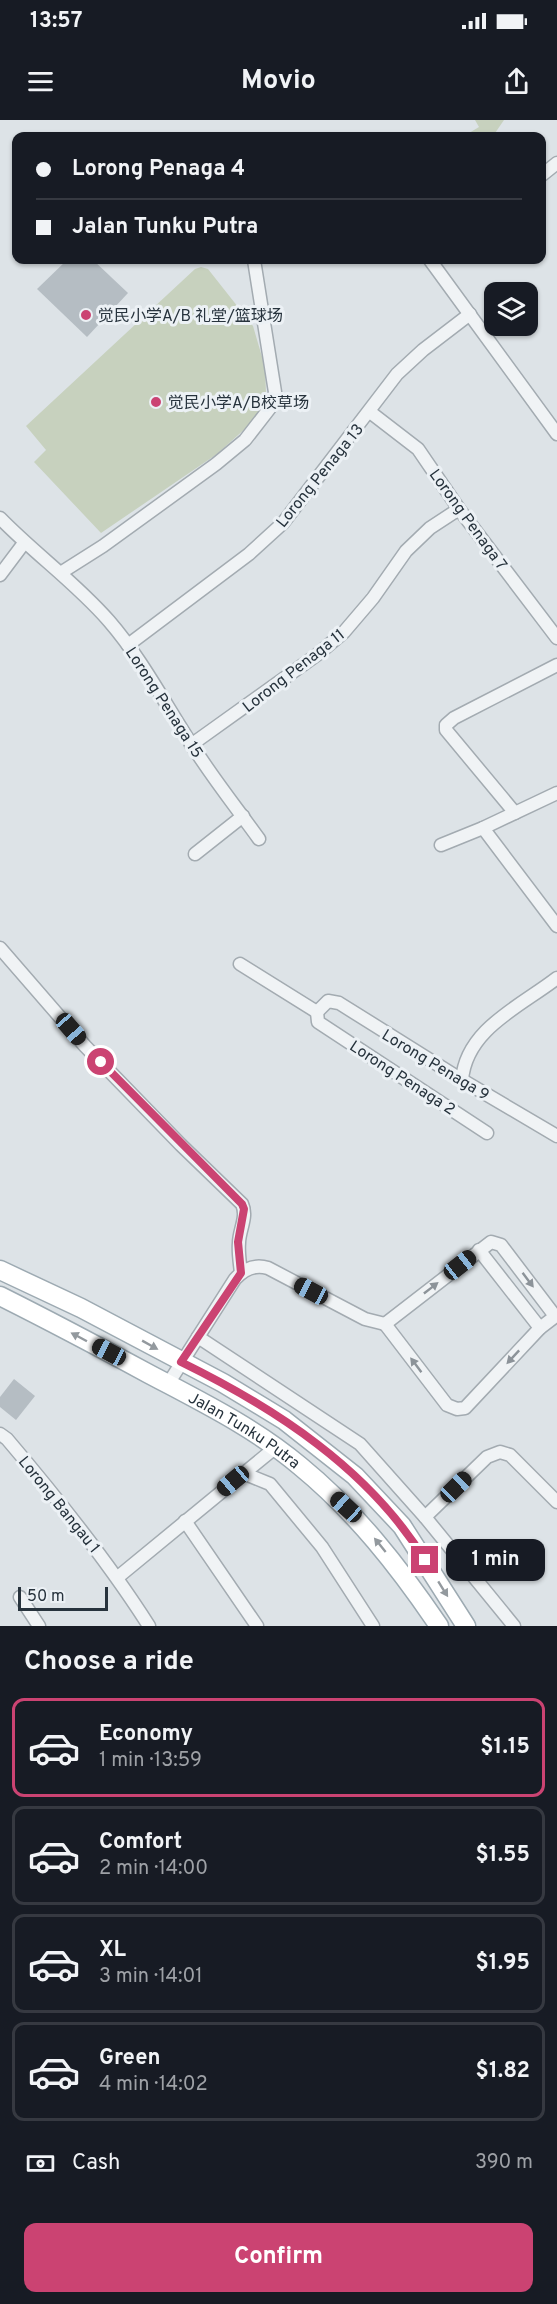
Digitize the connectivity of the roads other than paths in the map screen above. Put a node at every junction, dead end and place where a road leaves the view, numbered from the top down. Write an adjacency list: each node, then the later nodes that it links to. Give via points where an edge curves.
1 (255, 264): 9 (street, via 273,404 245,440 216,464)
2 (433, 264): 3 (street)
3 (470, 314): 4 (street, Lorong Penaga 13, via 397,374); 5 (street)
4 (370, 412): 6 (street, Lorong Penaga 7, via 418,449); 12 (street, Lorong Penaga 13, via 283,523 249,554)
5 (557, 434)
6 (459, 509): 11 (street, Lorong Penaga 7); 14 (street, Lorong Penaga 11, via 430,528 406,551 345,632)
7 (0, 518): 8 (street, Lorong Penaga 15)
8 (24, 543): 9 (street, Lorong Penaga 15); 10 (street)
9 (62, 572): 12 (street, Lorong Penaga 15)
10 (0, 575)
11 (557, 638)
12 (128, 645): 14 (street, Lorong Penaga 15)
13 (557, 665): 16 (street, via 446,725 446,730)
14 (191, 745): 17 (street, Lorong Penaga 15)
15 (557, 793): 16 (street)
16 (516, 813): 18 (street)
17 (243, 816): 19 (street, Lorong Penaga 15); 21 (street)
18 (483, 828): 20 (street); 22 (street)
19 (259, 839)
20 (441, 845)
21 (195, 854)
22 (557, 926)
23 (0, 948): 32 (street, via 85,1046 242,1204 244,1217 238,1242)
24 (240, 964): 26 (street, Lorong Penaga 2)
25 (557, 978): 27 (street, via 486,1031 469,1053)
26 (317, 1017): 27 (street, Lorong Penaga 9, via 328,1001 339,1003); 28 (street, Lorong Penaga 2)
27 (462, 1080): 29 (street, Lorong Penaga 9)
28 (487, 1133)
29 (557, 1136)
30 (479, 1250): 34 (street, one-way to 34, via 491,1242 501,1245); 35 (street, one-way to 30); 36 (street)
31 (0, 1270): 38 (main road, Jalan Tunku Putra, one-way to 38)
32 (241, 1273): 35 (street, via 254,1266 268,1268 365,1319); 37 (street)
33 (0, 1296): 39 (main road, Jalan Tunku Putra, one-way to 33)
34 (556, 1316): 36 (street)
35 (385, 1324): 36 (street, one-way to 35, via 465,1408 457,1409 447,1406)
36 (540, 1328)
37 (198, 1337): 38 (street); 44 (street, via 360,1444)
38 (181, 1362): 39 (street); 53 (main road, Jalan Tunku Putra, one-way to 53, via 285,1420 355,1476 408,1534)
39 (168, 1384): 41 (main road, Jalan Tunku Putra)
40 (0, 1434): 46 (street, Lorong Bangau 1, via 60,1501)
41 (276, 1447): 42 (street); 52 (main road, Jalan Tunku Putra, one-way to 41, via 373,1536 346,1507)
42 (243, 1473): 45 (street); 51 (street, via 270,1484 322,1547)
43 (557, 1502): 44 (street, via 510,1455 500,1452 488,1457)
44 (425, 1517): 54 (street)
45 (185, 1521): 46 (street); 50 (street)
46 (118, 1577): 49 (street, Lorong Bangau 1)
47 (20, 1597): 48 (street)
48 (39, 1626)
49 (149, 1626)
50 (257, 1626)
51 (373, 1626)
52 (439, 1626)
53 (466, 1626)
54 (514, 1626)

